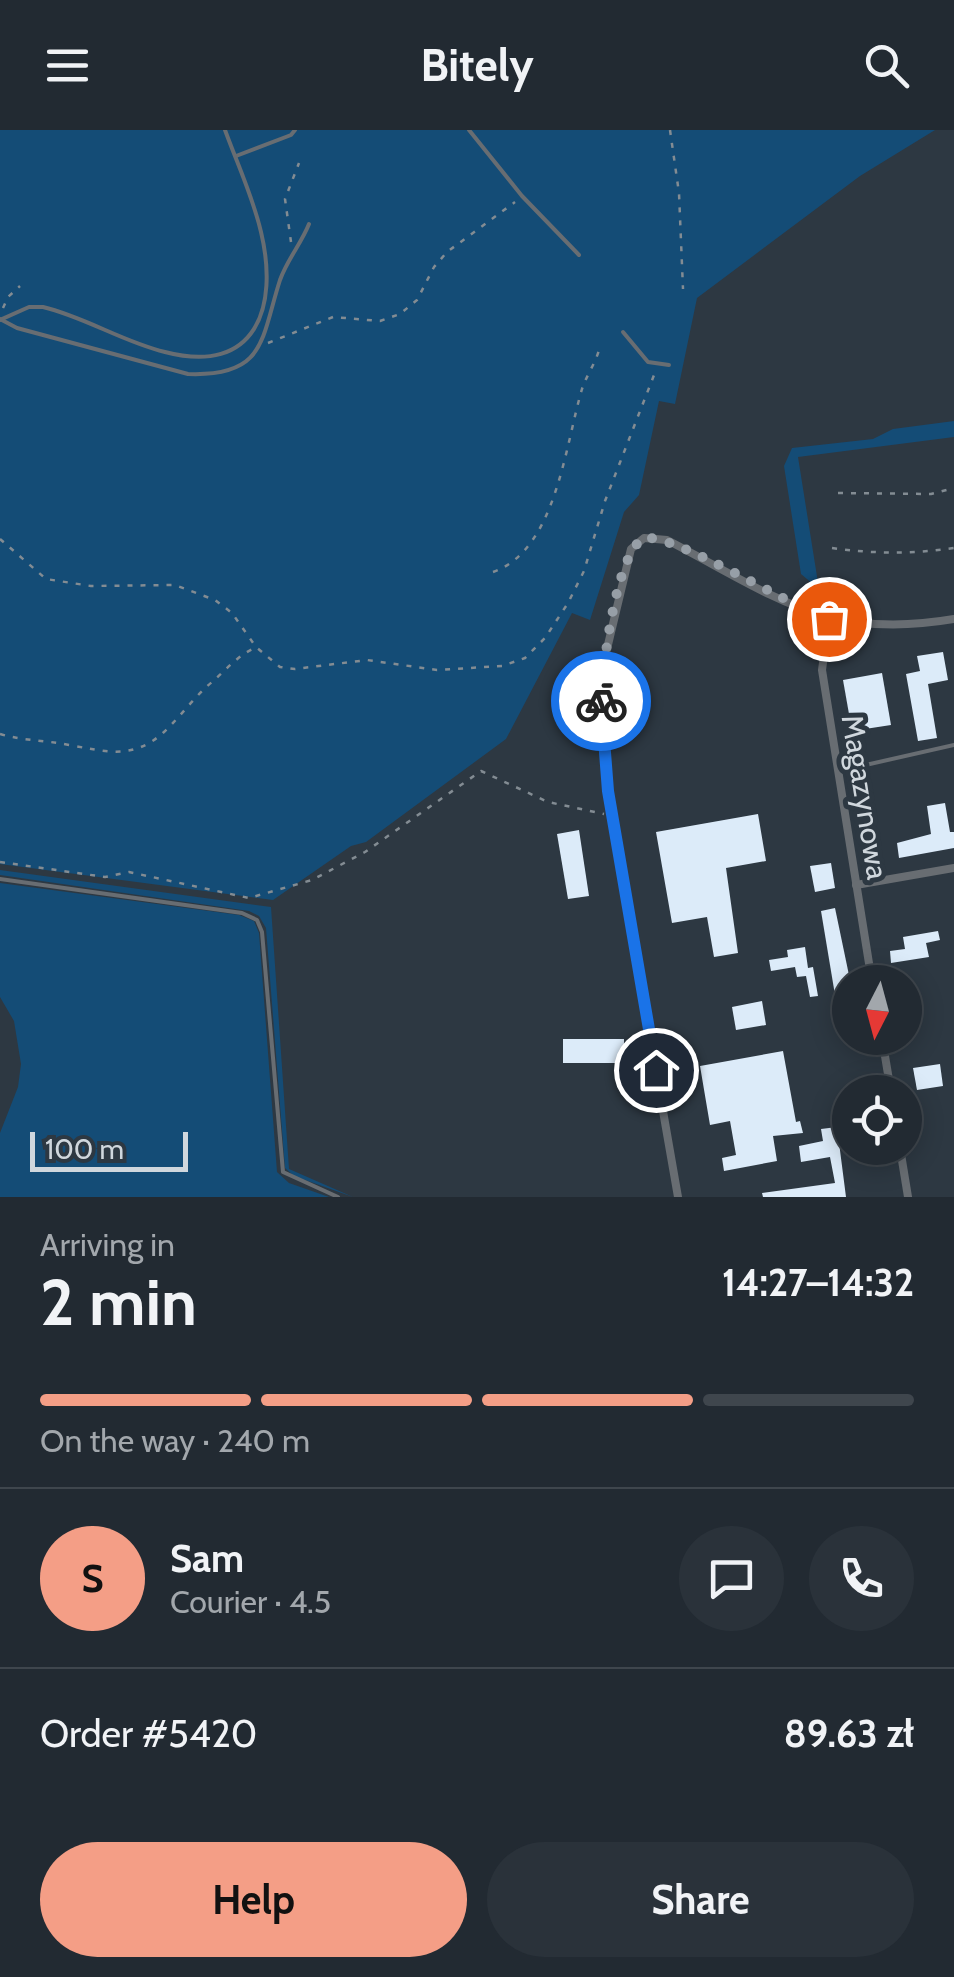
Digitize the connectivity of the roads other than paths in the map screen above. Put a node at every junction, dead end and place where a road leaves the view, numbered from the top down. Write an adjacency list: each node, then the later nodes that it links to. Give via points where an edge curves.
1 (225, 130): 4 (lane)
2 (294, 130): 4 (lane)
3 (469, 130): 6 (lane)
4 (235, 157): 7 (lane, via 262,234 266,280 261,316 240,346 215,357 163,352 42,307)
5 (309, 224): 7 (lane, via 281,277 262,346 236,367 211,375)
6 (578, 255)
7 (0, 320)
8 (623, 332): 9 (lane, via 640,356)
9 (668, 365)
10 (829, 619): 11 (street, via 885,627); 13 (street, Magazynowa, via 822,670); 20 (street, via 666,540 656,537 631,549 601,697 604,768)
11 (954, 619)
12 (954, 745): 13 (lane)
13 (838, 771): 16 (street, Magazynowa)
14 (954, 868): 16 (street)
15 (0, 879): 19 (lane, via 242,912 257,920 283,1172)
16 (856, 885): 17 (street, Magazynowa)
17 (869, 965)
18 (903, 1165): 21 (street)
19 (338, 1197)
20 (678, 1197)
21 (908, 1197)

